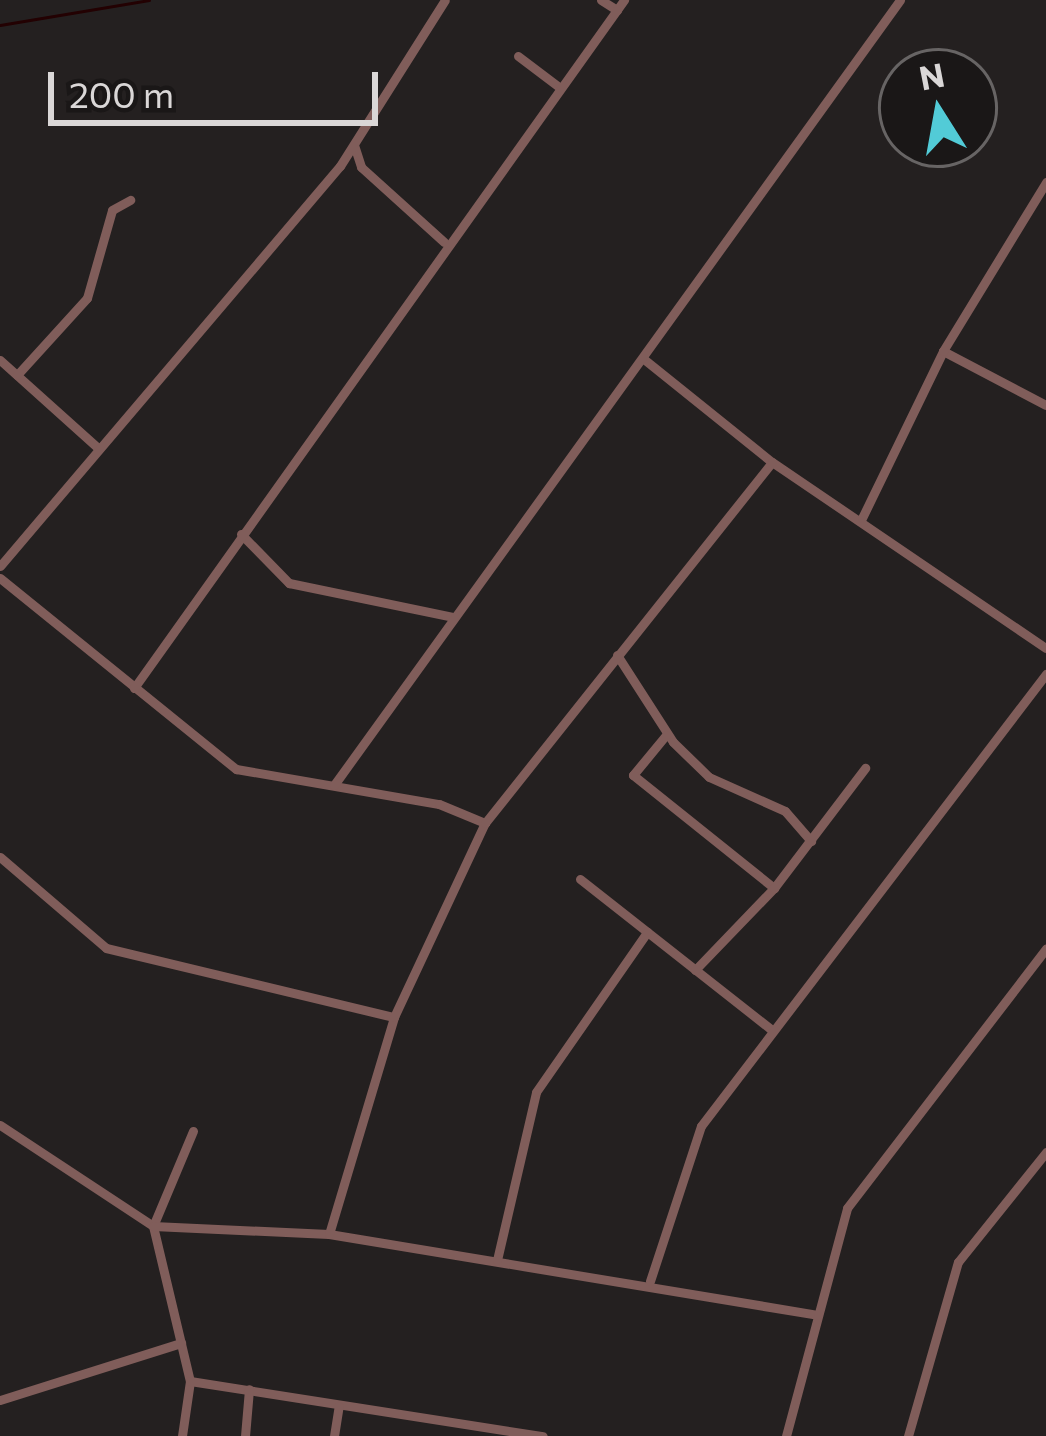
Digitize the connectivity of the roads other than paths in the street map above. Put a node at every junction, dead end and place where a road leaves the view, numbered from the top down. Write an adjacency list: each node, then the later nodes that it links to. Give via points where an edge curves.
1 (446, 0): 7 (street)
2 (601, 0): 4 (street)
3 (900, 0): 15 (street)
4 (620, 5): 6 (street)
5 (518, 56): 6 (street)
6 (560, 87): 12 (street)
7 (354, 145): 8 (street); 9 (street)
8 (340, 166): 9 (street); 18 (street)
9 (361, 167): 12 (street)
10 (1046, 182): 13 (street)
11 (130, 200): 16 (street, via 112,210 87,298)
12 (444, 242): 21 (street)
13 (943, 351): 17 (street); 20 (street)
14 (0, 360): 16 (street)
15 (645, 360): 19 (street); 24 (street, via 608,396)
16 (17, 375): 18 (street)
17 (1046, 405)
18 (97, 447): 22 (street)
19 (772, 462): 20 (street); 26 (street)
20 (862, 518): 25 (street)
21 (241, 534): 24 (street, via 289,583); 28 (street)
22 (0, 566)
23 (0, 578): 28 (street)
24 (454, 617): 31 (street)
25 (1046, 647)
26 (616, 656): 29 (street); 32 (street)
27 (1046, 674): 41 (street)
28 (134, 688): 31 (street, via 236,769)
29 (666, 735): 33 (street, via 709,777 784,811); 36 (street, via 633,775)
30 (865, 768): 33 (street)
31 (334, 785): 32 (street)
32 (484, 823): 40 (street)
33 (811, 841): 36 (street)
34 (0, 857): 40 (street, via 106,948)
35 (580, 879): 37 (street)
36 (774, 888): 39 (street)
37 (647, 932): 39 (street); 47 (street, via 536,1092)
38 (1046, 950): 49 (street, via 859,1188)
39 (695, 970): 41 (street)
40 (394, 1017): 46 (street)
41 (772, 1030): 48 (street, via 684,1157)
42 (0, 1125): 45 (street)
43 (193, 1131): 45 (street)
44 (1046, 1151): 60 (street, via 958,1262)
45 (153, 1226): 46 (street); 50 (street)
46 (329, 1234): 47 (street)
47 (497, 1260): 48 (street)
48 (650, 1281): 49 (street, via 746,1309)
49 (814, 1314): 59 (street)
50 (181, 1343): 51 (street); 53 (street)
51 (190, 1381): 52 (street); 55 (street)
52 (249, 1389): 54 (street); 56 (street)
53 (0, 1400)
54 (339, 1406): 57 (street); 58 (street)
55 (182, 1436)
56 (245, 1436)
57 (334, 1436)
58 (543, 1436)
59 (786, 1436)
60 (908, 1436)

